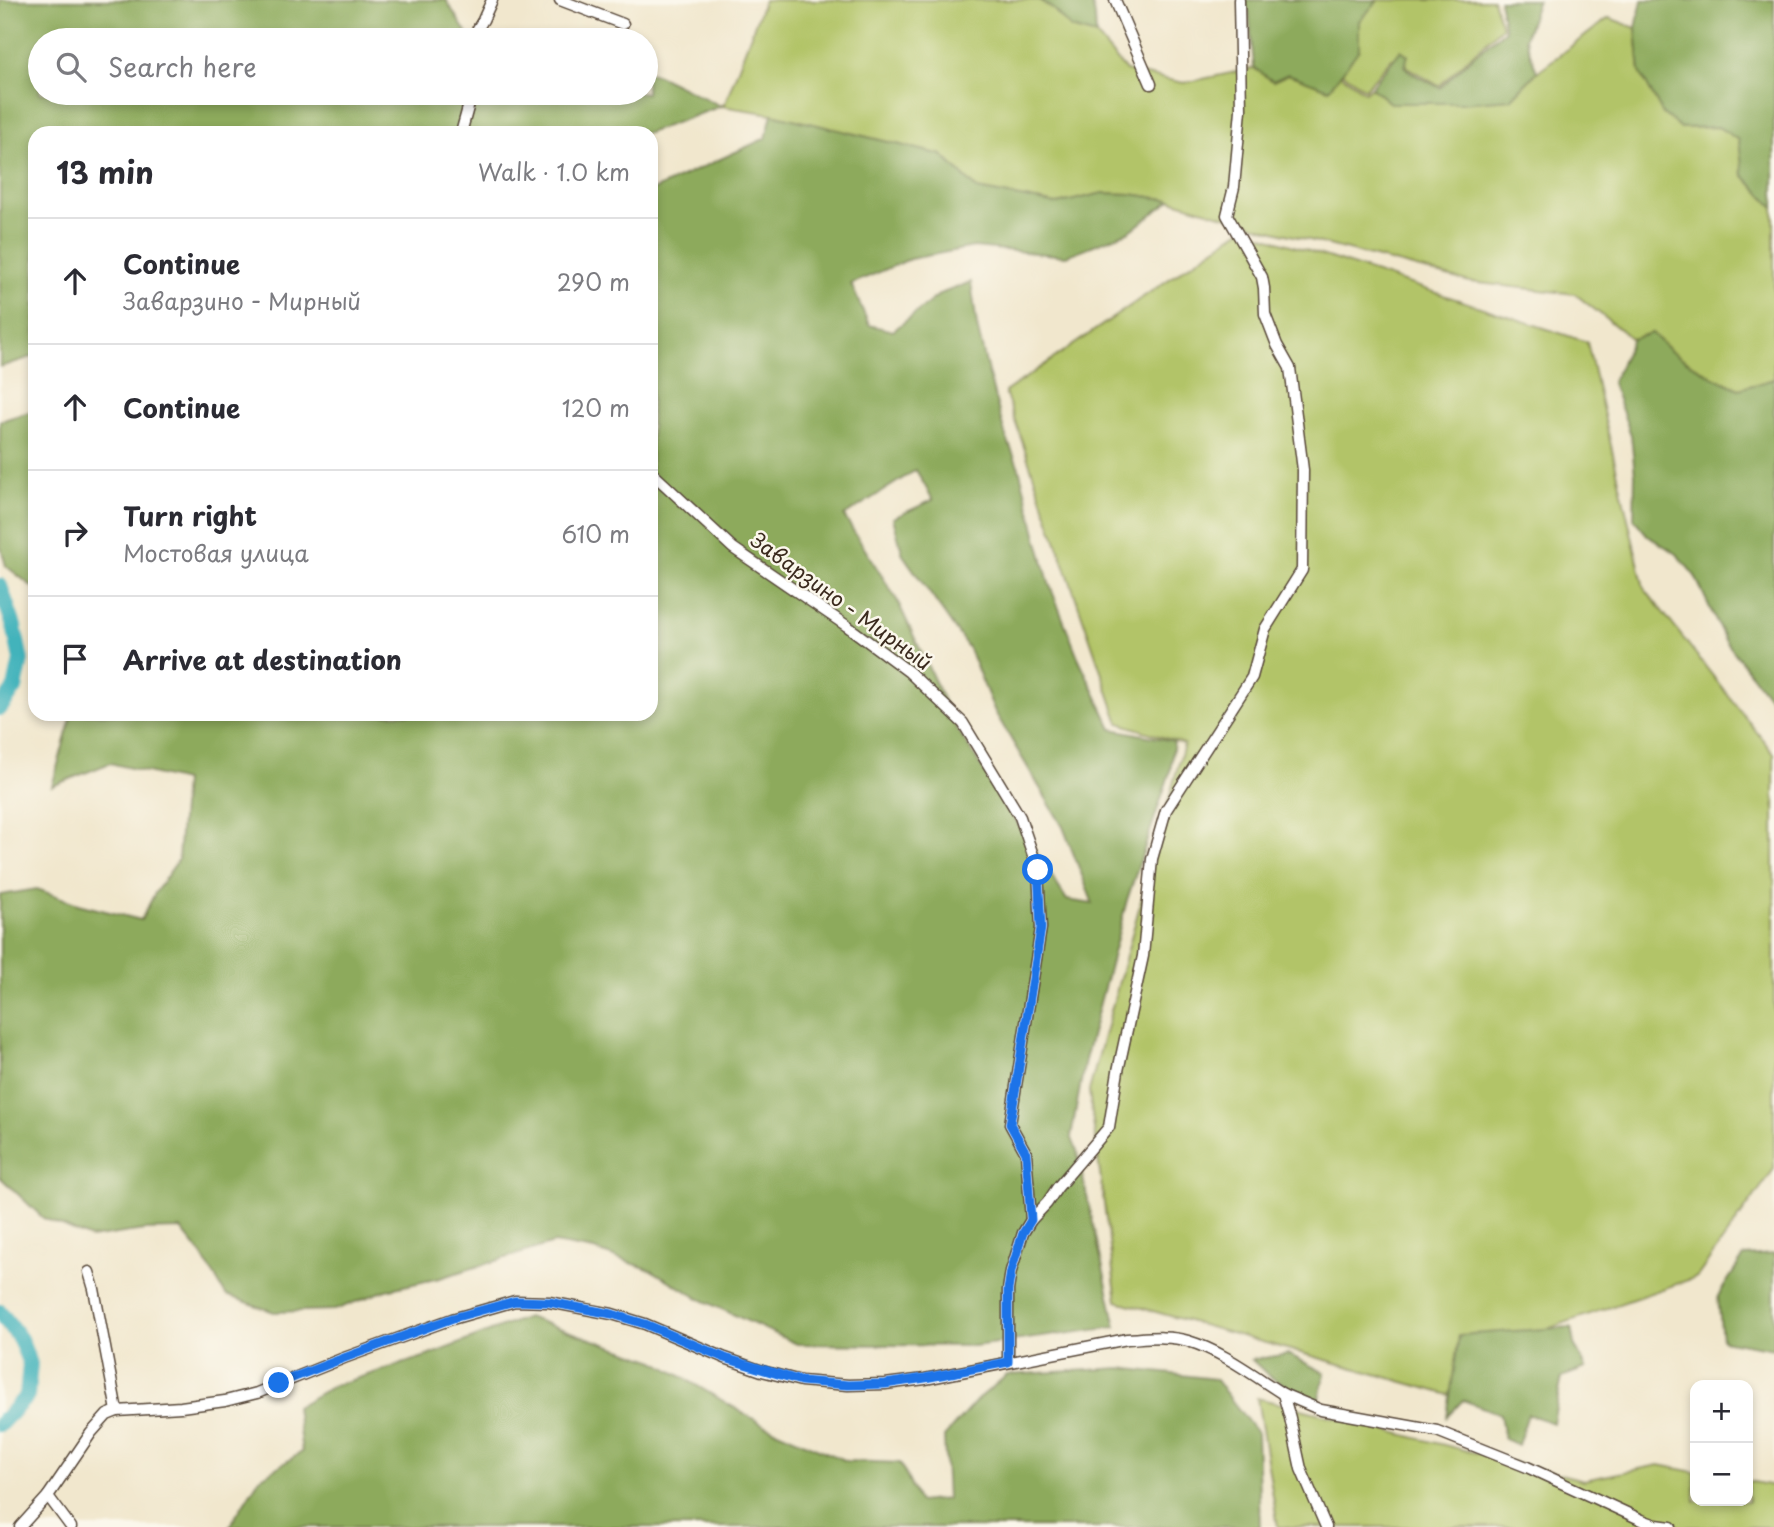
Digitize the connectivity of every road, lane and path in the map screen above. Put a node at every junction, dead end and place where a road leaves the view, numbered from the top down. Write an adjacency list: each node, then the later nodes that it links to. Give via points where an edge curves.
1 (492, 0): 6 (street)
2 (561, 0): 5 (street)
3 (1115, 0): 7 (street)
4 (1239, 0): 11 (street, via 1241,110 1227,215 1262,277 1265,314 1290,368 1303,470 1302,570 1265,629 1252,677 1166,810 1152,859 1143,956 1109,1127)
5 (623, 24)
6 (478, 28)
7 (1151, 84)
8 (469, 105): 9 (street)
9 (463, 126)
10 (658, 478): 11 (street, Заварзино - Мирный, via 733,548 909,672 963,723 1020,817 1038,870 1041,928 1010,1124 1026,1153)
11 (1031, 1220): 13 (street, via 1017,1248 1010,1280)
12 (89, 1272): 15 (street)
13 (1008, 1362): 14 (street, via 1127,1339 1186,1340 1215,1352); 15 (street, via 885,1384 801,1381 725,1358 612,1314 549,1302 515,1301 453,1318 257,1393 203,1404)
14 (1283, 1394): 19 (street, via 1301,1469); 20 (street, via 1321,1410 1437,1431 1642,1520)
15 (117, 1411): 16 (street, via 100,1421)
16 (48, 1496): 17 (street); 18 (street)
17 (20, 1527)
18 (71, 1527)
19 (1326, 1527)
20 (1671, 1527)

